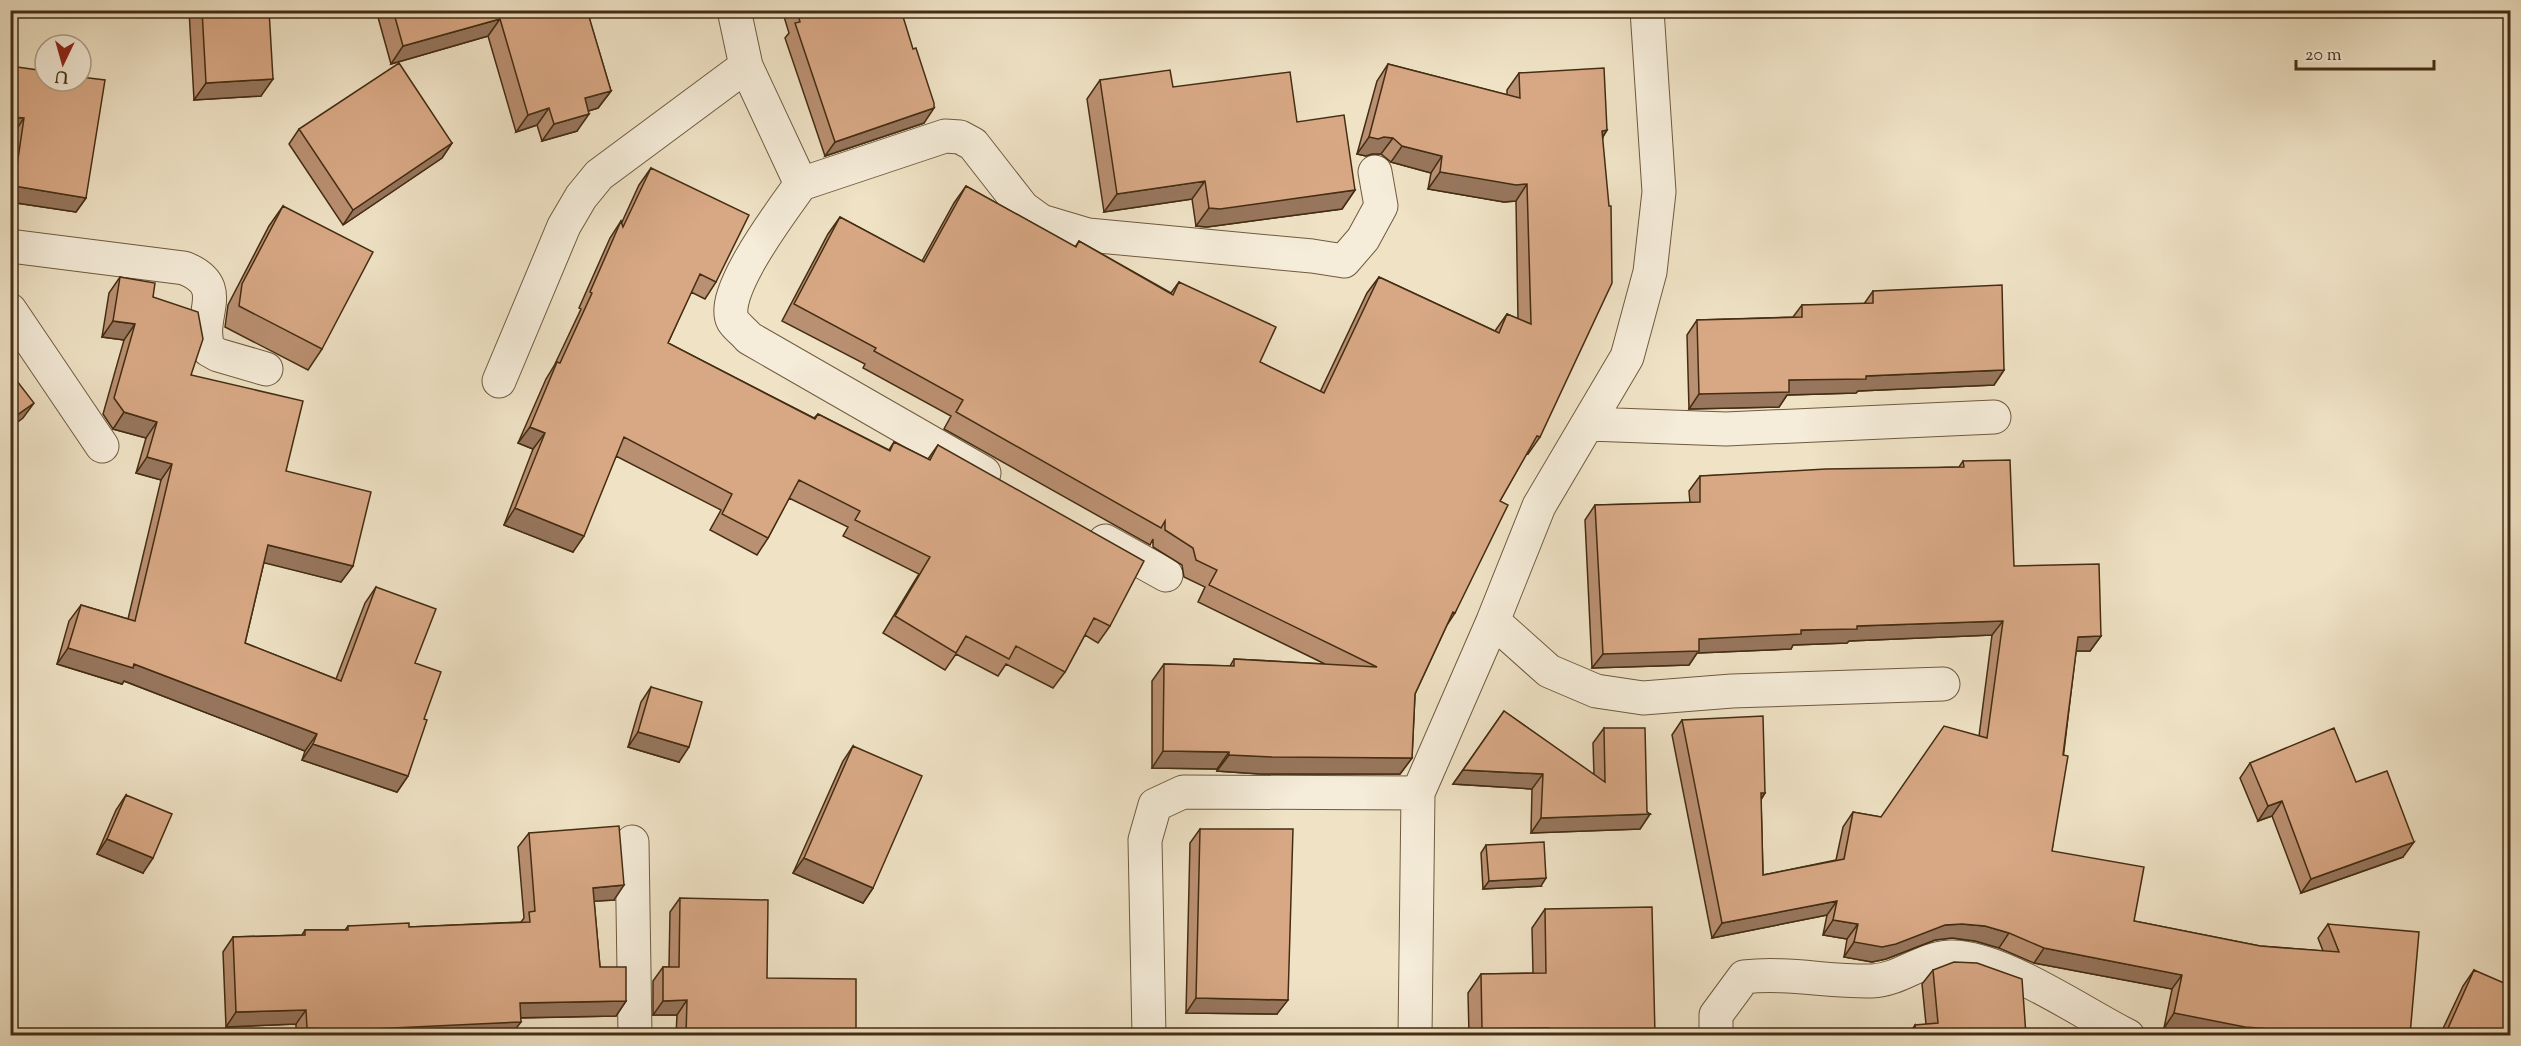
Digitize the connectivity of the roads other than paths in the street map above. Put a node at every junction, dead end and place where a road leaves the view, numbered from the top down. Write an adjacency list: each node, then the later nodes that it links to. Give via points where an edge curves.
1 (734, 10): 3 (street)
2 (1647, 10): 11 (street, via 1659,192 1650,272 1627,357)
3 (746, 66): 5 (street); 9 (street, via 600,175 581,197 564,226)
4 (1375, 172): 5 (street, via 1381,206 1363,239 1344,261 1088,235 1041,221 1023,208 973,144 960,136 945,136)
5 (801, 184): 13 (street, via 740,279 731,300 733,321 750,338)
6 (10, 246): 8 (street, via 184,268 196,273 208,286 209,350)
7 (10, 310): 12 (street)
8 (266, 369)
9 (499, 381)
10 (1994, 417): 11 (street, via 1726,429)
11 (1589, 424): 16 (street, via 1539,506)
12 (102, 446)
13 (1005, 486)
14 (1076, 525): 15 (street)
15 (1166, 575)
16 (1493, 621): 17 (street, via 1549,671 1596,691 1643,698); 18 (street)
17 (1942, 684)
18 (1418, 793): 21 (street, via 1183,792 1155,805 1144,840); 22 (street)
19 (632, 842): 20 (street)
20 (635, 1035)
21 (1149, 1035)
22 (1415, 1035)
23 (1716, 1035): 24 (street, via 1716,1015 1744,977 1771,974 1822,980 1882,980 1936,958 1952,957 2002,968)
24 (2128, 1035)

